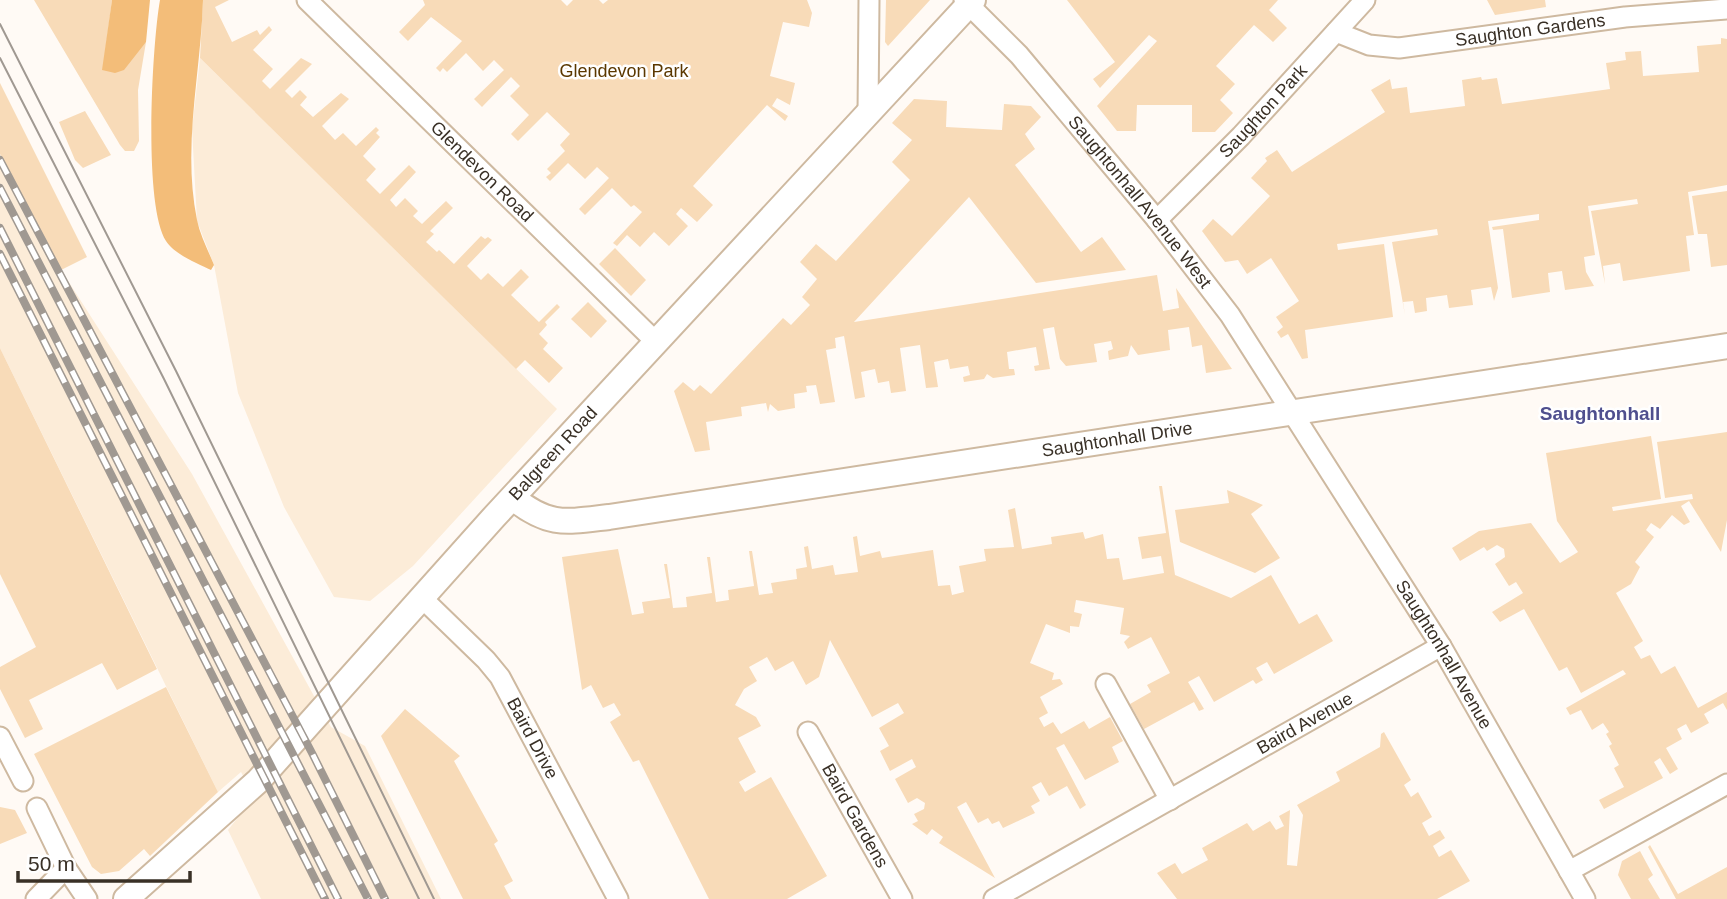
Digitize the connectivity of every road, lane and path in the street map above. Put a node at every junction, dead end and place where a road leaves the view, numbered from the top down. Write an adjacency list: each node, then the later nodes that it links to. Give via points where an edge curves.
1 (307, 0): 9 (street, Glendevon Road)
2 (869, 0): 7 (street)
3 (1365, 0): 6 (street, Saughton Park)
4 (969, 2): 7 (street, Balgreen Road); 8 (street, Saughtonhall Avenue West)
5 (1727, 9): 6 (street, Saughton Gardens, via 1625,17 1399,48 1369,45)
6 (1336, 32): 8 (street, Saughton Park)
7 (868, 114): 9 (street, Balgreen Road)
8 (1157, 220): 11 (street, Saughtonhall Avenue West, via 1230,314)
9 (656, 342): 12 (street, Balgreen Road)
10 (1727, 346): 11 (street, Saughtonhall Drive)
11 (1295, 412): 12 (street, Saughtonhall Drive, via 598,519 552,522); 14 (street, Saughtonhall Avenue)
12 (513, 498): 13 (street, Balgreen Road)
13 (421, 597): 27 (street, Balgreen Road, via 258,781); 28 (street, Baird Drive, via 500,677)
14 (1441, 646): 21 (street, Baird Avenue); 24 (street, Saughtonhall Avenue)
15 (1106, 684): 21 (street)
16 (808, 732): 29 (street, Baird Gardens)
17 (0, 737): 18 (street)
18 (5, 757): 19 (street)
19 (23, 781)
20 (1727, 784): 24 (street)
21 (1170, 800): 30 (street, Baird Avenue)
22 (37, 808): 23 (street)
23 (66, 868): 25 (street); 26 (street)
24 (1570, 871): 31 (street, Saughtonhall Avenue)
25 (36, 899)
26 (87, 899)
27 (126, 899)
28 (618, 899)
29 (902, 899)
30 (994, 899)
31 (1585, 899)

